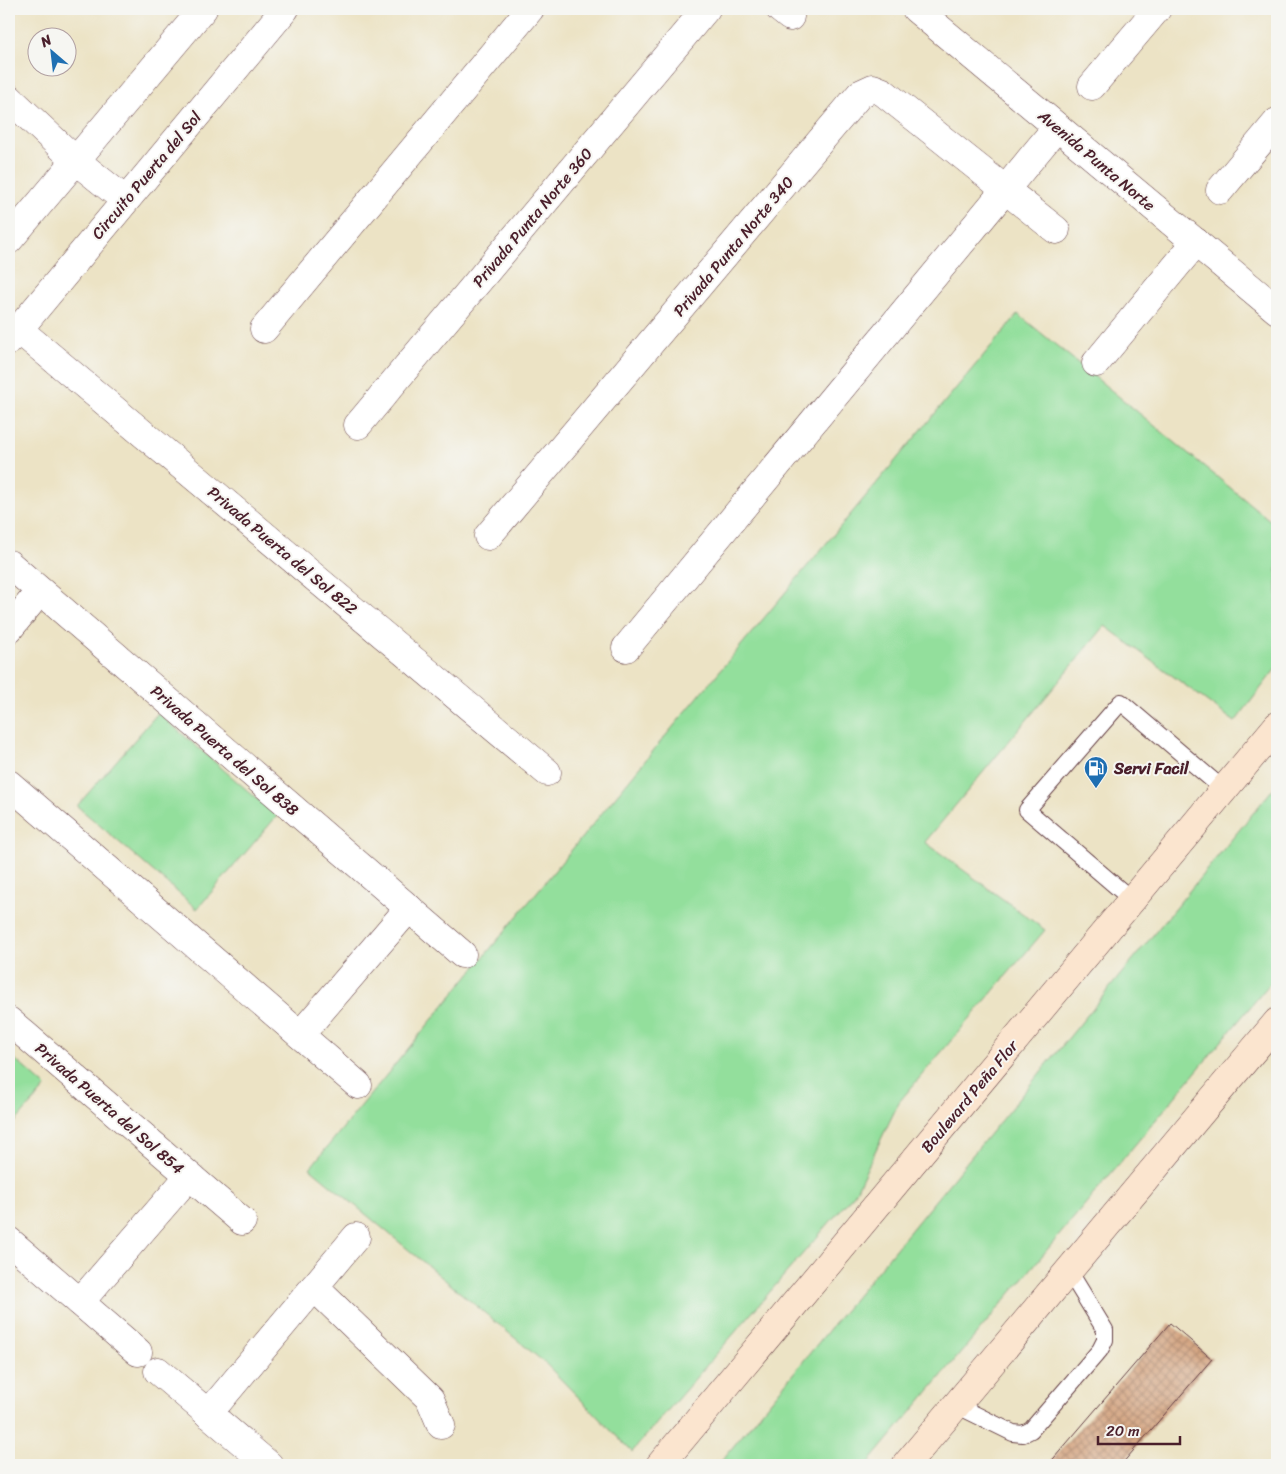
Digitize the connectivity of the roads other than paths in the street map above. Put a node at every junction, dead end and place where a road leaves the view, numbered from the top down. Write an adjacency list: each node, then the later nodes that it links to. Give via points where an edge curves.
1 (203, 9): 11 (street)
2 (284, 9): 14 (street, Circuito Puerta del Sol)
3 (530, 9): 19 (street)
4 (706, 9): 22 (street, Privada Punta Norte 360)
5 (1157, 9): 7 (street)
6 (919, 10): 9 (street, Avenida Punta Norte)
7 (1092, 86)
8 (9, 98): 11 (street)
9 (1057, 127): 12 (street); 17 (street, Avenida Punta Norte)
10 (1274, 134): 13 (street)
11 (75, 160): 14 (street); 16 (street)
12 (1006, 189): 15 (street, Privada Punta Norte 340); 23 (street, Privada Punta Norte 340, via 883,92 873,88 860,94); 27 (street)
13 (1220, 190)
14 (125, 200): 20 (street, Circuito Puerta del Sol)
15 (1056, 230)
16 (9, 240)
17 (1196, 242): 18 (street, Avenida Punta Norte); 21 (street)
18 (1277, 310)
19 (264, 329)
20 (13, 335): 29 (street, Privada Puerta del Sol 822)
21 (1096, 364)
22 (358, 425)
23 (488, 536)
24 (9, 564): 25 (street, Privada Puerta del Sol 838)
25 (40, 591): 26 (street); 33 (street, Privada Puerta del Sol 838)
26 (9, 628)
27 (626, 648)
28 (1277, 726): 31 (main road, Boulevard Peña Flor)
29 (547, 772)
30 (9, 784): 37 (street)
31 (1224, 790): 32 (main road, Boulevard Peña Flor); 32 (lane, via 1121,702 1027,810)
32 (1132, 900): 53 (main road, Boulevard Peña Flor)
33 (409, 908): 34 (street, Privada Puerta del Sol 838); 37 (street)
34 (462, 954)
35 (9, 1021): 39 (street, Privada Puerta del Sol 854)
36 (1277, 1022): 43 (main road)
37 (300, 1035): 38 (street)
38 (358, 1084)
39 (189, 1176): 40 (street, Privada Puerta del Sol 854); 45 (street, Privada Puerta del Sol 854)
40 (242, 1221)
41 (356, 1237): 44 (street)
42 (9, 1241): 45 (street)
43 (1069, 1271): 48 (main road); 48 (lane, via 1106,1330 1100,1350 1031,1430 1023,1434)
44 (314, 1287): 49 (street); 50 (street, via 430,1399)
45 (80, 1302): 46 (street)
46 (138, 1352)
47 (158, 1371): 49 (street)
48 (956, 1405): 51 (main road)
49 (208, 1414): 52 (street)
50 (440, 1425)
51 (912, 1463)
52 (269, 1465)
53 (660, 1465)

